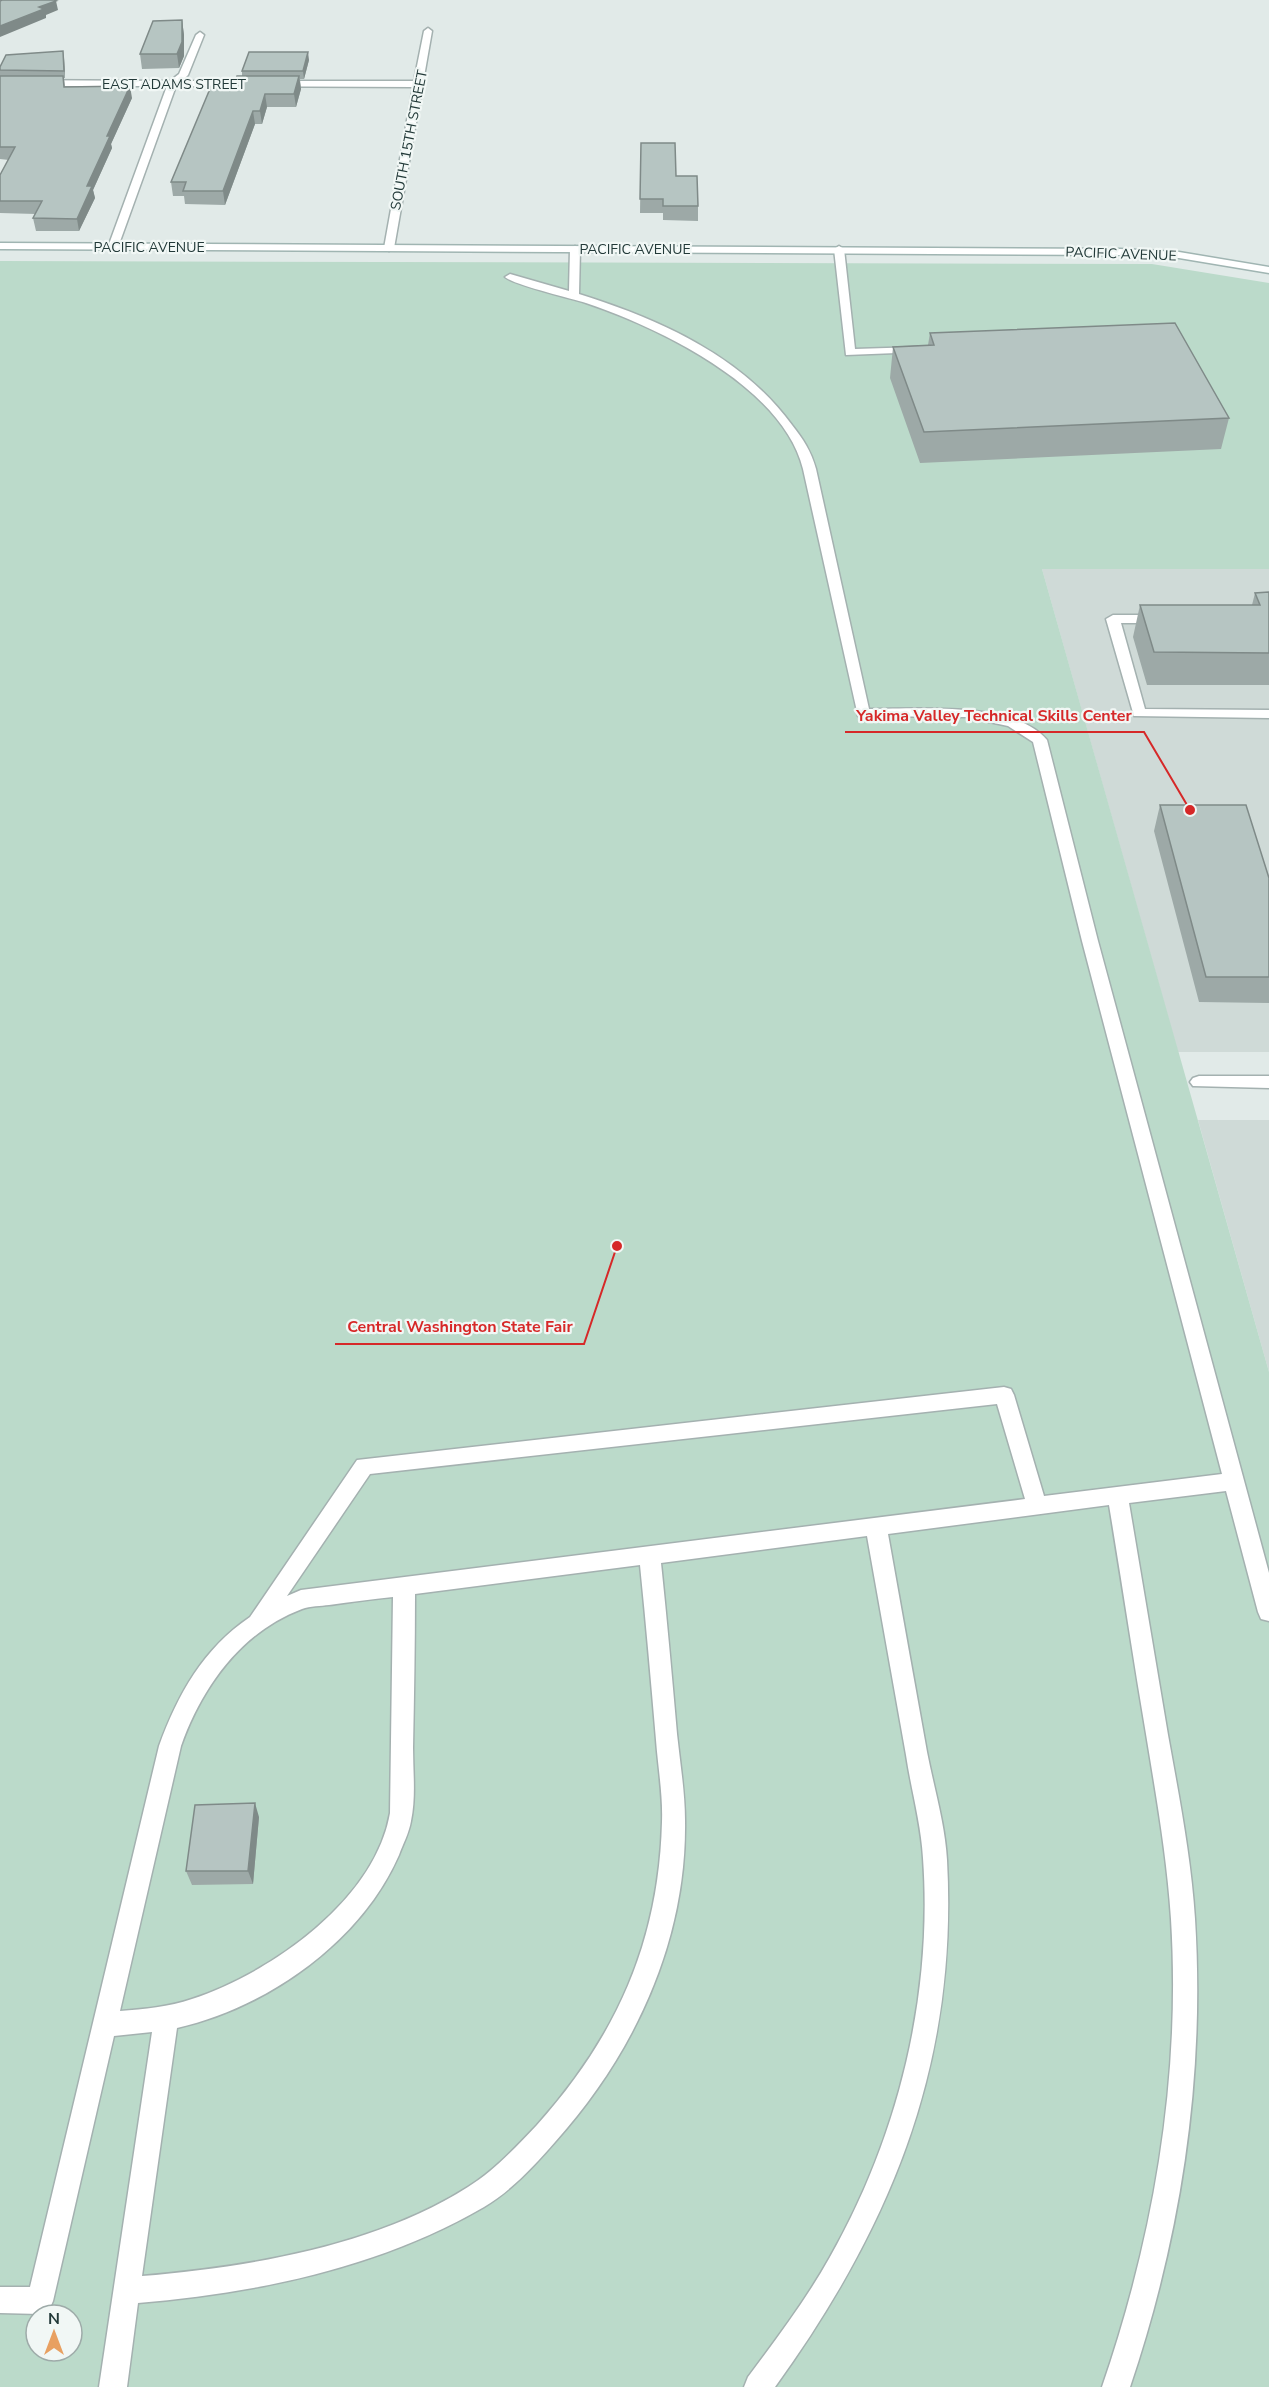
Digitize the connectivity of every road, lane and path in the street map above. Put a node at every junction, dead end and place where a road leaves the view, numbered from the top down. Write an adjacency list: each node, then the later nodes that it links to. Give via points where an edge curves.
1 (428, 31): 5 (street, SOUTH 15TH STREET)
2 (200, 35): 4 (street, via 183,75)
3 (0, 83): 4 (street, EAST ADAMS STREET)
4 (172, 84): 5 (street, EAST ADAMS STREET); 7 (street)
5 (420, 84): 8 (street, SOUTH 15TH STREET)
6 (0, 246): 7 (street, PACIFIC AVENUE)
7 (113, 247): 8 (street, PACIFIC AVENUE)
8 (389, 248): 9 (street, PACIFIC AVENUE)
9 (575, 249): 10 (street, PACIFIC AVENUE); 13 (street)
10 (839, 249): 11 (street, PACIFIC AVENUE, via 1153,254); 14 (street, via 850,353)
11 (1269, 270)
12 (510, 277): 13 (street)
13 (574, 294): 19 (street, via 659,327 708,354 762,394 804,448 863,713 966,713 1012,723 1040,740)
14 (932, 350)
15 (1173, 619): 16 (street, via 1113,619 1139,713)
16 (1269, 714)
17 (1199, 1082): 18 (street)
18 (1269, 1082)
19 (1234, 1481): 20 (street); 25 (street)
20 (1118, 1496): 21 (street); 33 (street, via 1176,1853 1185,1992 1178,2108 1162,2217 1145,2295)
21 (1037, 1506): 22 (street); 26 (street, via 1004,1395 364,1466)
22 (876, 1527): 23 (street); 32 (street, via 935,1857 934,1979 911,2096 888,2168 829,2288)
23 (650, 1555): 24 (street); 29 (street, via 674,1820 673,1862 667,1904 641,1990 593,2078 520,2161 476,2197 425,2222 318,2261 255,2276 191,2287)
24 (404, 1586): 26 (street, via 301,1599); 27 (street, via 402,1795 398,1831 381,1864 360,1897 304,1954 230,1998)
25 (1269, 1612)
26 (256, 1623): 28 (street, via 213,1662 180,1716)
27 (166, 2018): 28 (street); 29 (street)
28 (105, 2024): 30 (street, via 40,2301)
29 (128, 2291): 31 (street)
30 (0, 2300)
31 (113, 2387)
32 (758, 2387)
33 (1116, 2387)

